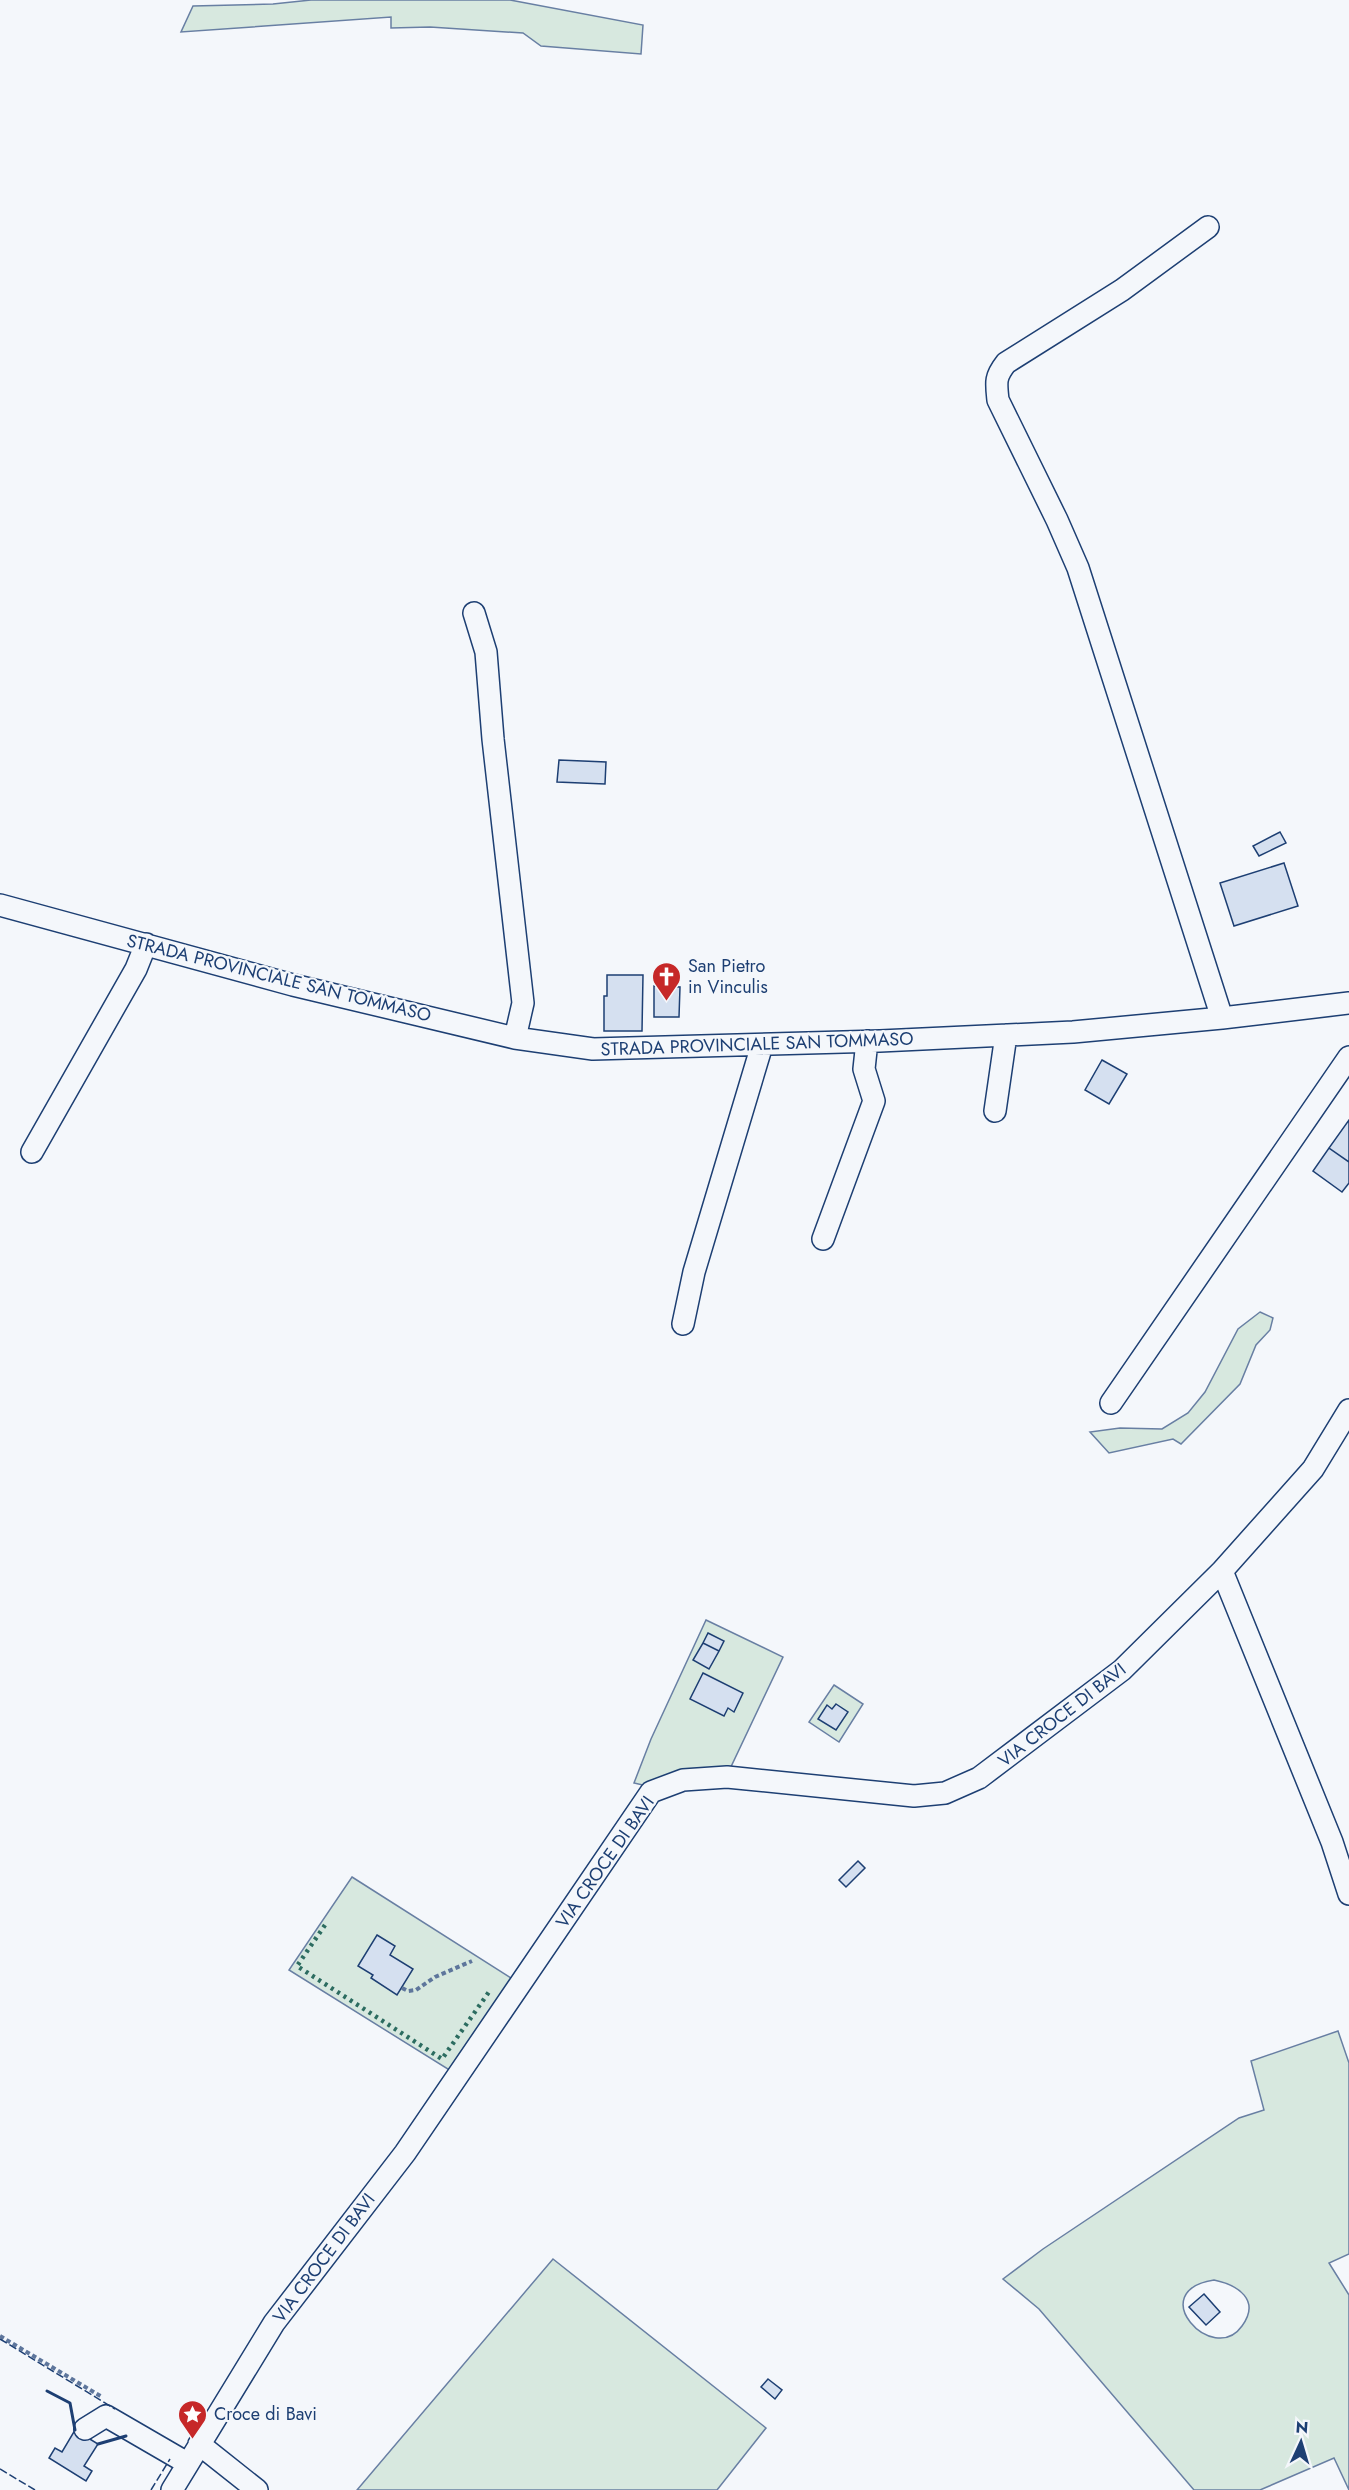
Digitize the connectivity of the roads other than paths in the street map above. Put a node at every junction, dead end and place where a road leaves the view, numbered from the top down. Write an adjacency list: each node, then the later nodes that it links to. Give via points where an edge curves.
1 (1208, 227): 6 (street, via 1122,290 1006,363 997,374 996,385 998,400 1078,568)
2 (474, 613): 8 (street, via 486,652 523,1003)
3 (0, 905): 4 (street, STRADA PROVINCIALE SAN TOMMASO)
4 (146, 944): 8 (street, STRADA PROVINCIALE SAN TOMMASO); 13 (street, via 136,969)
5 (1349, 1003): 6 (street, STRADA PROVINCIALE SAN TOMMASO)
6 (1222, 1018): 7 (street, STRADA PROVINCIALE SAN TOMMASO)
7 (1006, 1035): 9 (street, STRADA PROVINCIALE SAN TOMMASO); 12 (street)
8 (515, 1038): 10 (street, STRADA PROVINCIALE SAN TOMMASO, via 604,1049)
9 (867, 1041): 10 (street, STRADA PROVINCIALE SAN TOMMASO); 14 (street, via 864,1069 874,1101)
10 (762, 1045): 15 (street, via 694,1272)
11 (1349, 1057): 16 (street)
12 (995, 1112)
13 (32, 1152)
14 (823, 1239)
15 (683, 1324)
16 (1111, 1403)
17 (1349, 1410): 18 (street, VIA CROCE DI BAVI, via 1313,1469)
18 (1222, 1571): 19 (street, via 1332,1842); 21 (street, VIA CROCE DI BAVI, via 1122,1670 979,1778 945,1793 914,1796 727,1777 683,1780 651,1792 405,2153 274,2323)
19 (1349, 1894)
20 (85, 2429): 22 (street, via 106,2416)
21 (199, 2444): 22 (street, VIA CROCE DI BAVI); 24 (street)
22 (187, 2463): 23 (street, VIA CROCE DI BAVI)
23 (172, 2490)
24 (256, 2490)

